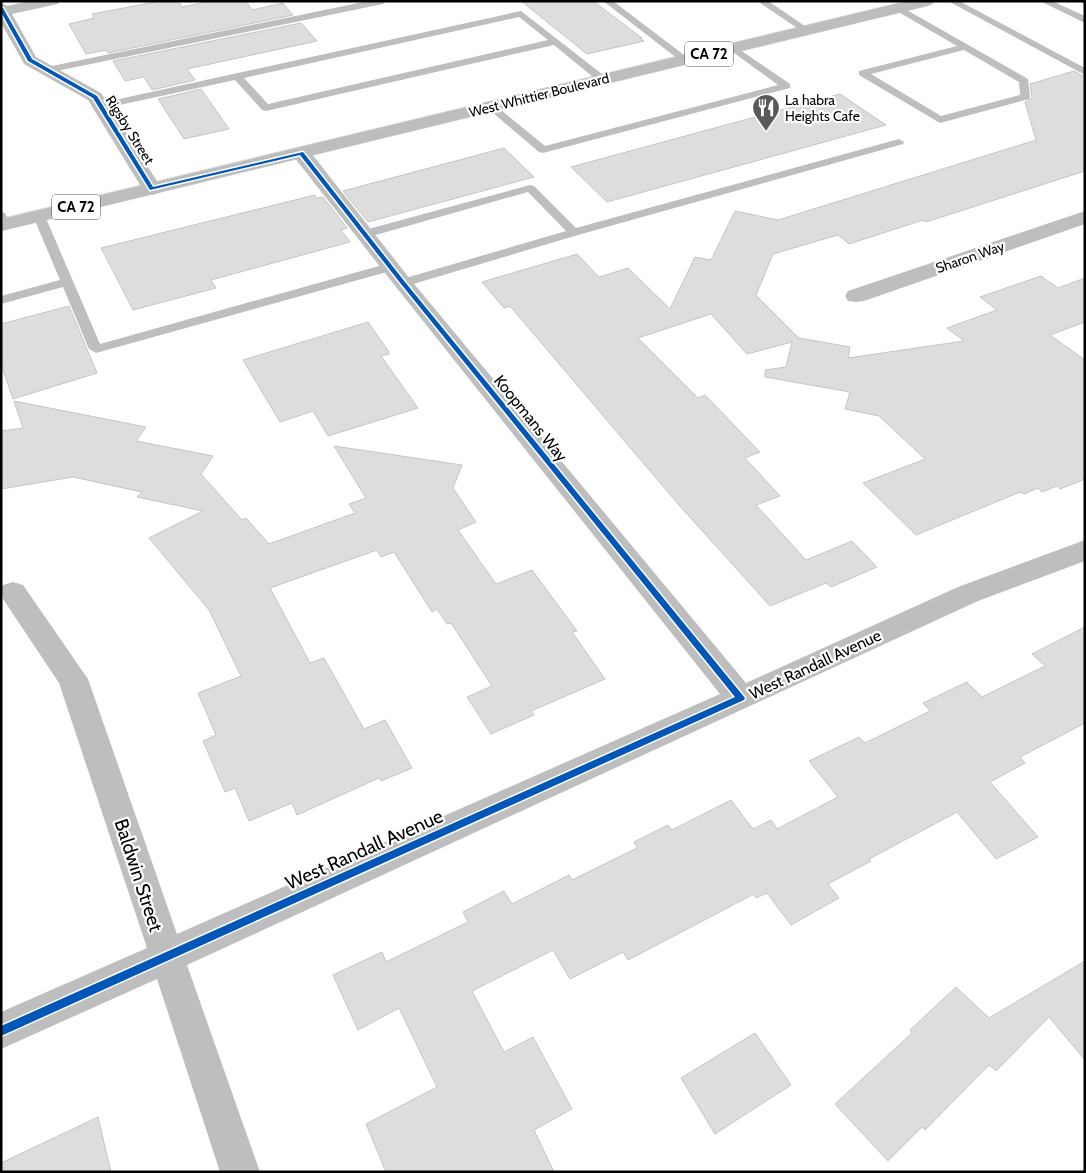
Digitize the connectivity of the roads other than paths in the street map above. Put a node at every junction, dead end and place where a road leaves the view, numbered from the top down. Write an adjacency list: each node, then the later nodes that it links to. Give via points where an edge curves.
1 (53, 1): 8 (street)
2 (383, 1): 15 (lane)
3 (607, 1): 14 (lane)
4 (761, 1): 10 (lane)
5 (952, 1): 16 (lane)
6 (1044, 1): 9 (lane)
7 (912, 4): 10 (main road, West Whittier Boulevard / CA 72); 12 (lane)
8 (2, 9): 15 (street, Rigsby Street, via 30,60)
9 (1085, 20)
10 (806, 30): 13 (main road, West Whittier Boulevard / CA 72)
11 (554, 42): 17 (lane, via 521,14); 17 (lane, via 266,108); 18 (lane)
12 (965, 47): 12 (lane, via 1024,81 1025,97 940,120 863,73)
13 (734, 48): 14 (main road, West Whittier Boulevard / CA 72); 20 (lane, via 786,86 543,150)
14 (685, 60): 18 (main road, West Whittier Boulevard / CA 72)
15 (47, 70): 19 (street, Rigsby Street, via 95,97)
16 (1085, 72)
17 (237, 76): 19 (lane)
18 (603, 80): 20 (main road, West Whittier Boulevard / CA 72)
19 (101, 106): 23 (street, Rigsby Street)
20 (491, 107): 22 (main road, West Whittier Boulevard / CA 72)
21 (899, 142): 27 (lane)
22 (301, 153): 23 (main road, West Whittier Boulevard / CA 72); 28 (street, Koopmans Way)
23 (152, 189): 24 (main road, CA 72)
24 (40, 216): 26 (main road, CA 72); 30 (lane)
25 (1085, 217): 31 (street, Sharon Way)
26 (3, 222)
27 (574, 232): 28 (lane, via 530,188); 29 (lane)
28 (365, 234): 29 (street, Koopmans Way)
29 (397, 275): 30 (lane, via 96,349); 35 (street, Koopmans Way)
30 (68, 282): 32 (lane)
31 (856, 296)
32 (1, 300)
33 (1085, 550): 35 (street, West Randall Avenue, via 968,594)
34 (13, 592): 36 (street, Baldwin Street, via 73,678)
35 (741, 698): 36 (street, West Randall Avenue)
36 (166, 956): 37 (street, West Randall Avenue); 38 (street, Baldwin Street)
37 (1, 1031)
38 (240, 1172)

